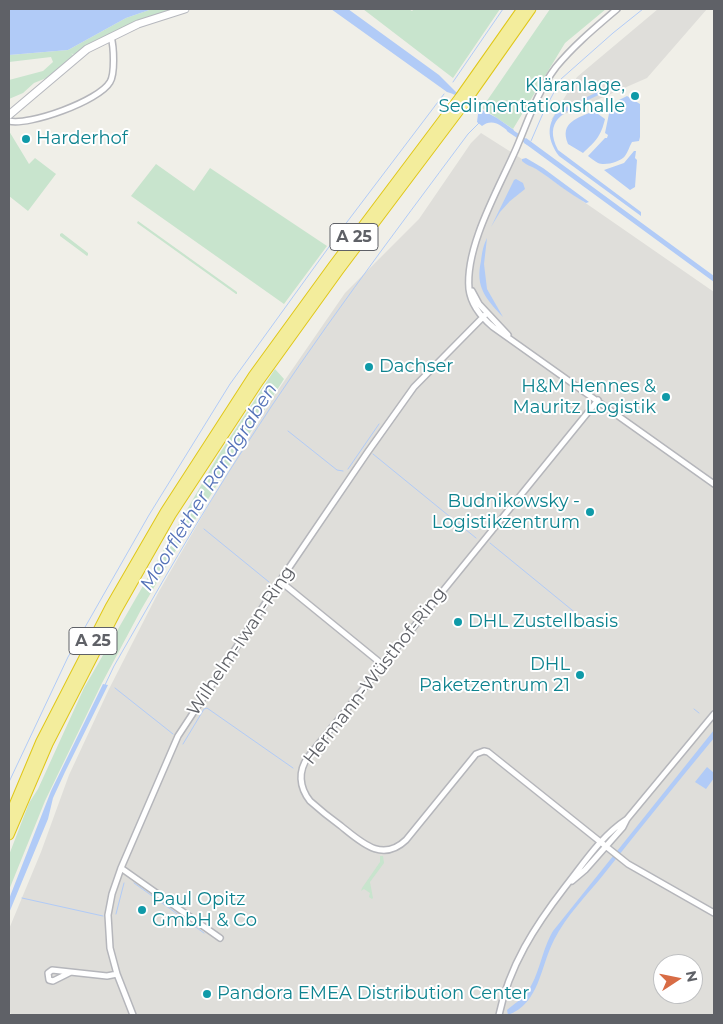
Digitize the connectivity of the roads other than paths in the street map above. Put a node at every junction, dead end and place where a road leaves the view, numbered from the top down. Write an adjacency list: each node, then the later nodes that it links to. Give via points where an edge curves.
1 (185, 9): 5 (street, via 138,24)
2 (522, 9): 6 (highway, A 25)
3 (531, 9): 6 (highway, A 25)
4 (617, 9): 9 (street, via 576,46 556,68 537,97 481,230 470,265 471,297)
5 (111, 37): 7 (street, via 81,54); 8 (street, via 113,71 107,87 72,108 23,121)
6 (463, 99): 15 (highway, A 25, via 333,266 253,376 165,512 110,607 46,733); 17 (highway, A 25, via 276,357 171,515 117,610 53,735)
7 (9, 115)
8 (9, 121)
9 (484, 315): 10 (street, via 511,339); 12 (street, Wilhelm-Iwan-Ring, via 414,387)
10 (598, 400): 11 (street); 13 (street, Hermann-Wüsthof-Ring)
11 (714, 484)
12 (280, 581): 13 (street); 20 (street, Wilhelm-Iwan-Ring, via 178,736)
13 (383, 665): 18 (street, Hermann-Wüsthof-Ring, via 303,764 302,788 307,798 318,807 365,845 376,850 392,849 406,840 476,754 482,751 495,756)
14 (714, 714): 16 (street)
15 (9, 817)
16 (627, 819): 18 (street); 19 (street)
17 (9, 835)
18 (601, 843): 19 (street); 21 (street)
19 (606, 847): 21 (street); 22 (street, via 628,864)
20 (121, 868): 23 (street); 25 (street, Wilhelm-Iwan-Ring, via 112,894 108,924)
21 (566, 886): 27 (street, via 522,951 508,982)
22 (714, 913)
23 (220, 938)
24 (69, 973): 25 (street)
25 (117, 974): 26 (street, Wilhelm-Iwan-Ring)
26 (133, 1015)
27 (499, 1015)

